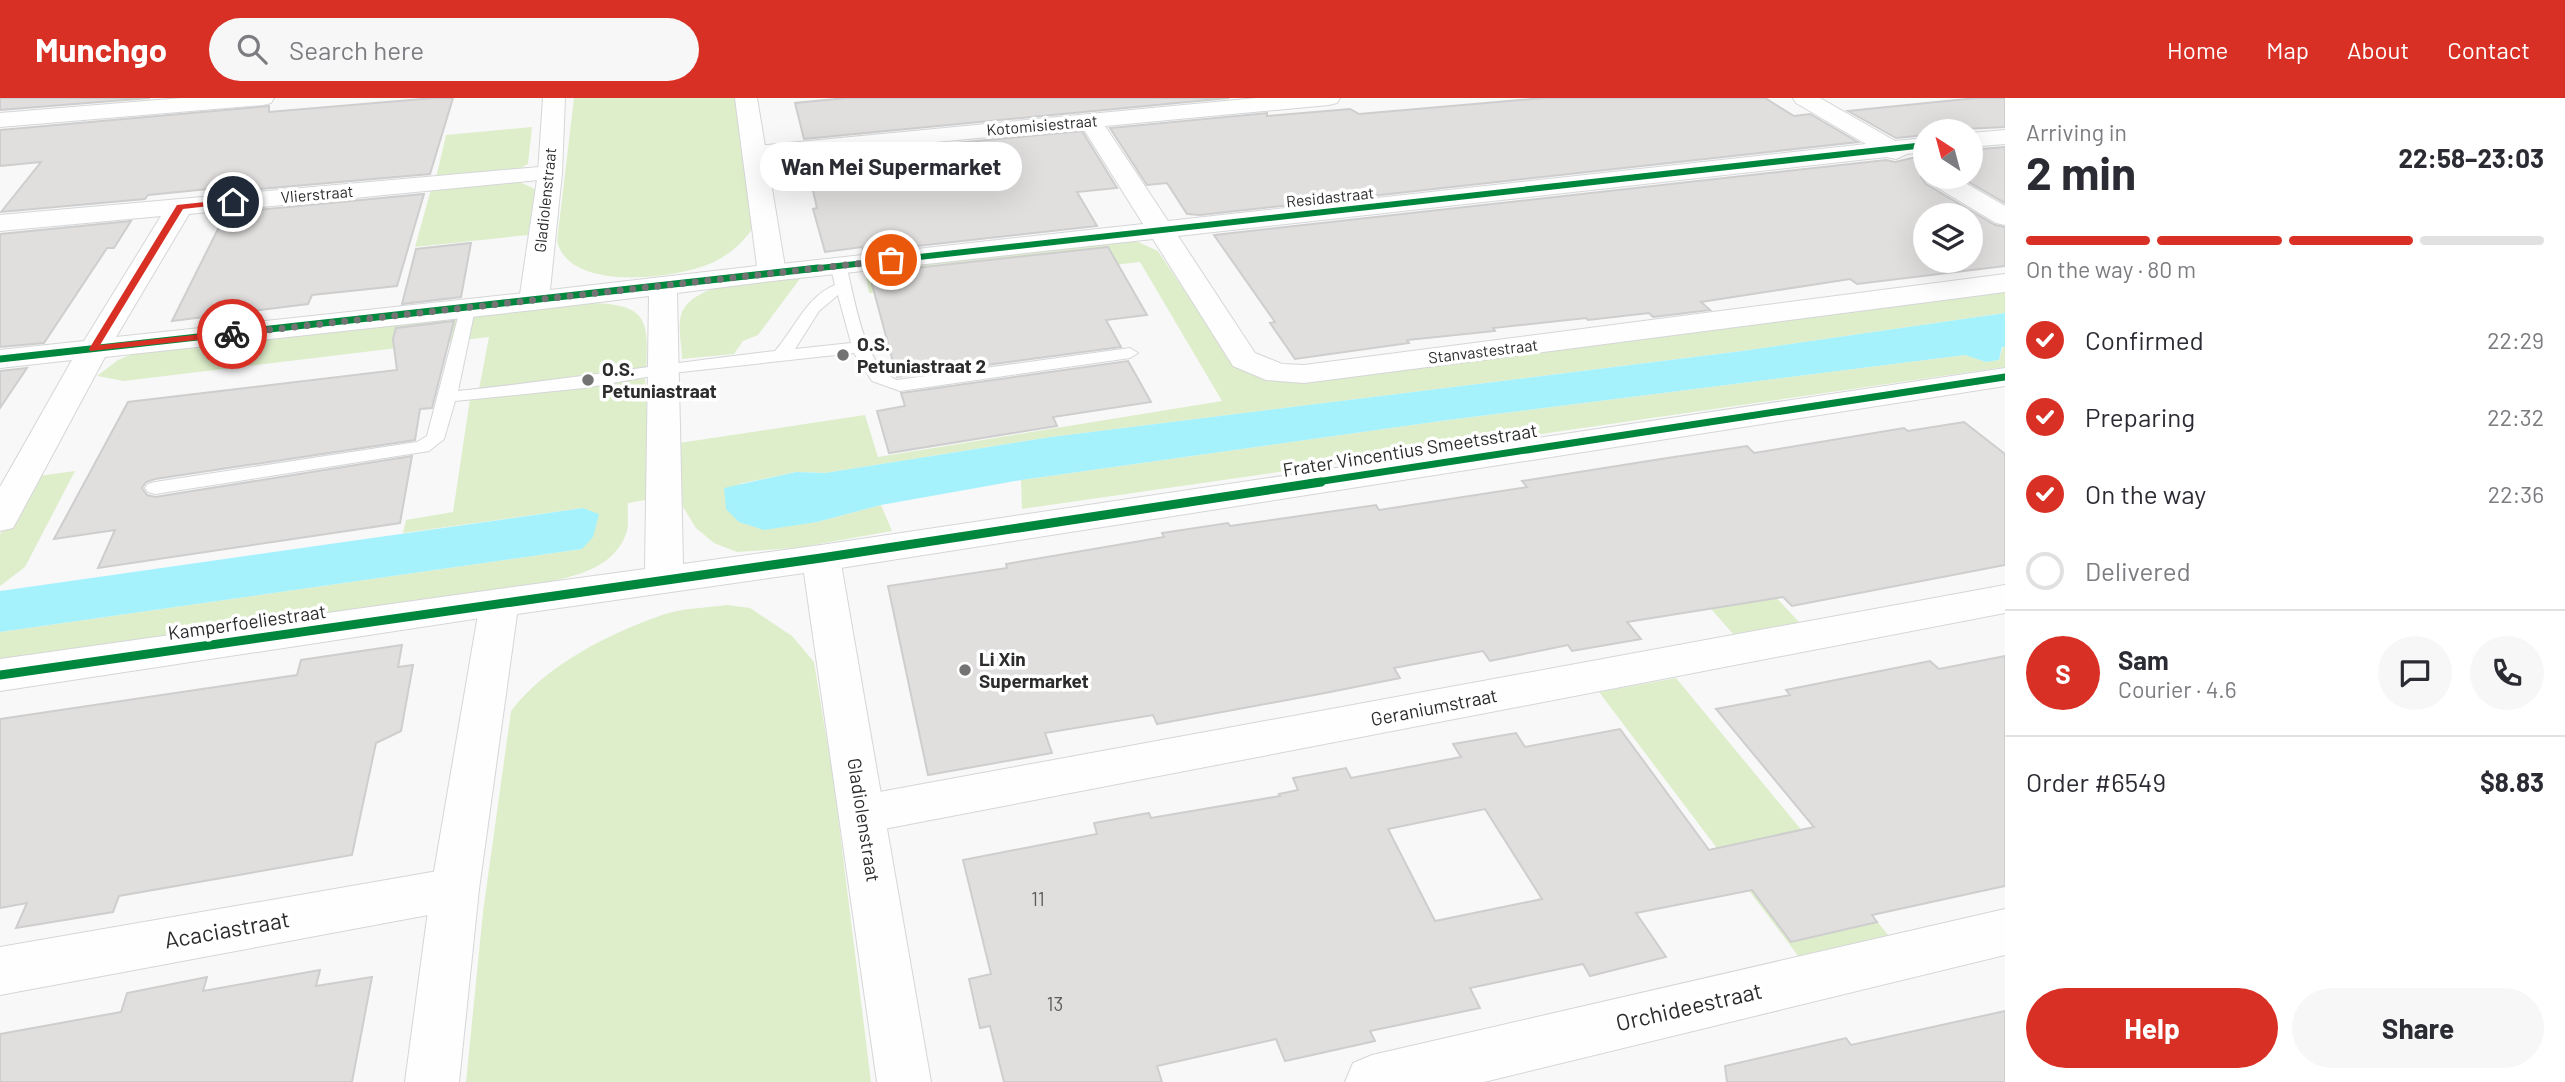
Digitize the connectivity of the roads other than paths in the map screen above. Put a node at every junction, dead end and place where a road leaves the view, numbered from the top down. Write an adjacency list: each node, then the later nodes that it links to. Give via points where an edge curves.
1 (263, 98): 6 (street)
2 (554, 98): 14 (street, Gladiolenstraat)
3 (746, 98): 12 (street)
4 (1329, 98): 7 (street, Kotomisiestraat)
5 (1804, 98): 11 (street)
6 (0, 120)
7 (1090, 121): 12 (street, Kotomisiestraat); 19 (street, Stanvastestraat)
8 (2005, 137): 9 (street)
9 (1983, 139)
10 (1913, 146): 11 (street, Residastraat)
11 (1891, 149): 13 (street); 19 (street, Residastraat)
12 (755, 152): 20 (street)
13 (1913, 162)
14 (550, 173): 16 (street, Vlierstraat); 24 (street, Gladiolenstraat)
15 (1957, 189): 17 (street)
16 (180, 206): 18 (street, Vlierstraat); 27 (street)
17 (2005, 217)
18 (0, 223)
19 (1158, 230): 21 (street, Residastraat); 22 (street, Stanvastestraat, via 1244,359 1277,373 1304,374)
20 (772, 273): 21 (street, Residastraat); 23 (street, Residastraat)
21 (840, 276): 26 (lane); 29 (lane, via 814,304 793,343)
22 (2005, 283)
23 (663, 286): 24 (street, Residastraat); 31 (street)
24 (534, 301): 25 (street, Residastraat)
25 (467, 309): 27 (street, Residastraat); 33 (lane)
26 (860, 346): 28 (lane, via 874,376 900,386); 29 (lane)
27 (94, 349): 30 (street, Residastraat); 35 (street)
28 (1130, 353)
29 (780, 356): 31 (lane)
30 (0, 359)
31 (663, 369): 33 (lane, via 583,383); 37 (street)
32 (1996, 386): 36 (street, Frater Vincentius Smeetsstraat)
33 (448, 397): 34 (lane, via 435,439 422,447)
34 (155, 488)
35 (0, 519)
36 (821, 558): 37 (street, Frater Vincentius Smeetsstraat); 41 (street, Gladiolenstraat)
37 (664, 580): 39 (street, Kamperfoeliestraat)
38 (2005, 599): 41 (street, Geraniumstraat)
39 (499, 603): 40 (street, Kamperfoeliestraat); 42 (street)
40 (0, 675)
41 (863, 814): 46 (street, Gladiolenstraat)
42 (454, 890): 44 (street, Acaciastraat); 45 (street)
43 (2005, 932): 47 (street, Orchideestraat)
44 (0, 971)
45 (432, 1082)
46 (904, 1082)
47 (1372, 1082)

